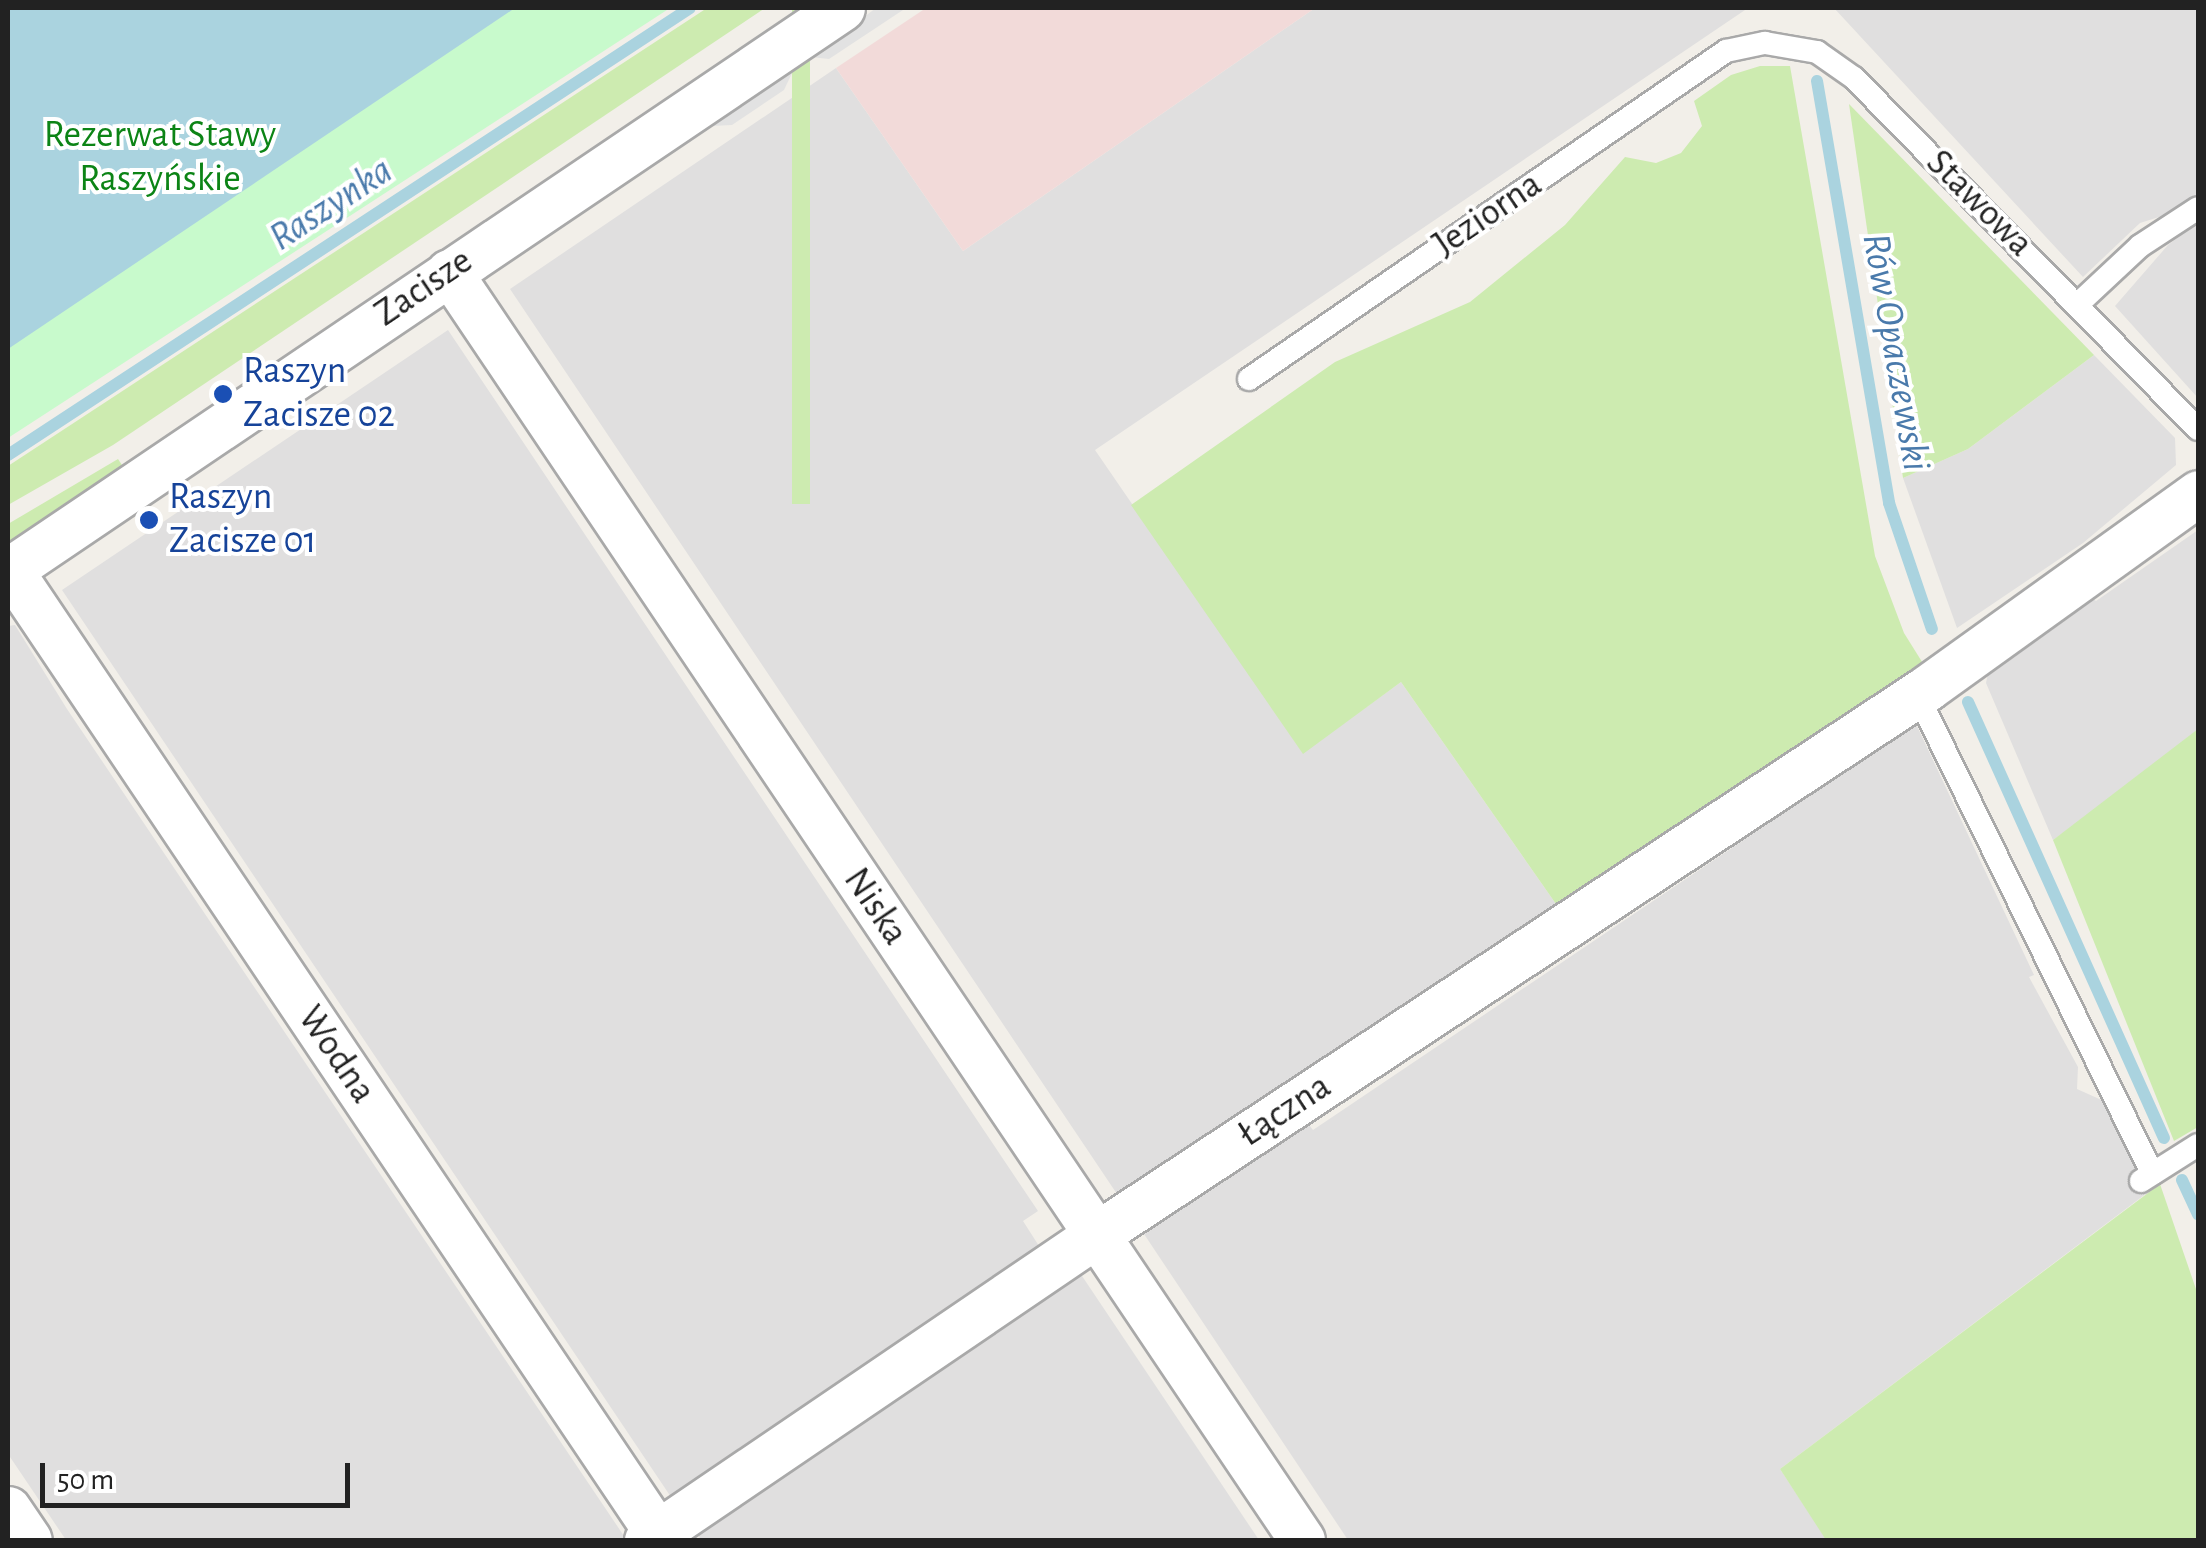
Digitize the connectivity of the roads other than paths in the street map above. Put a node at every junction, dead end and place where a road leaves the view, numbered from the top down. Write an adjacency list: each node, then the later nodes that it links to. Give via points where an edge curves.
1 (842, 8): 4 (street, Zacisze)
2 (1726, 51): 5 (lane, Stawowa, via 1765,44 1818,52 1854,78); 6 (lane, Jeziorna)
3 (2198, 208): 5 (lane, via 2140,246)
4 (449, 272): 9 (street, Zacisze); 12 (street, Niska)
5 (2078, 304): 7 (lane, Stawowa)
6 (1249, 379)
7 (2198, 429)
8 (2198, 493): 10 (street)
9 (9, 570): 14 (street, Wodna)
10 (1922, 691): 11 (lane, via 2146,1177); 12 (street, Łączna)
11 (2198, 1145)
12 (1096, 1235): 14 (street, Łączna); 16 (street, Niska)
13 (8, 1508): 15 (street)
14 (655, 1538)
15 (29, 1540)
16 (1302, 1540)

